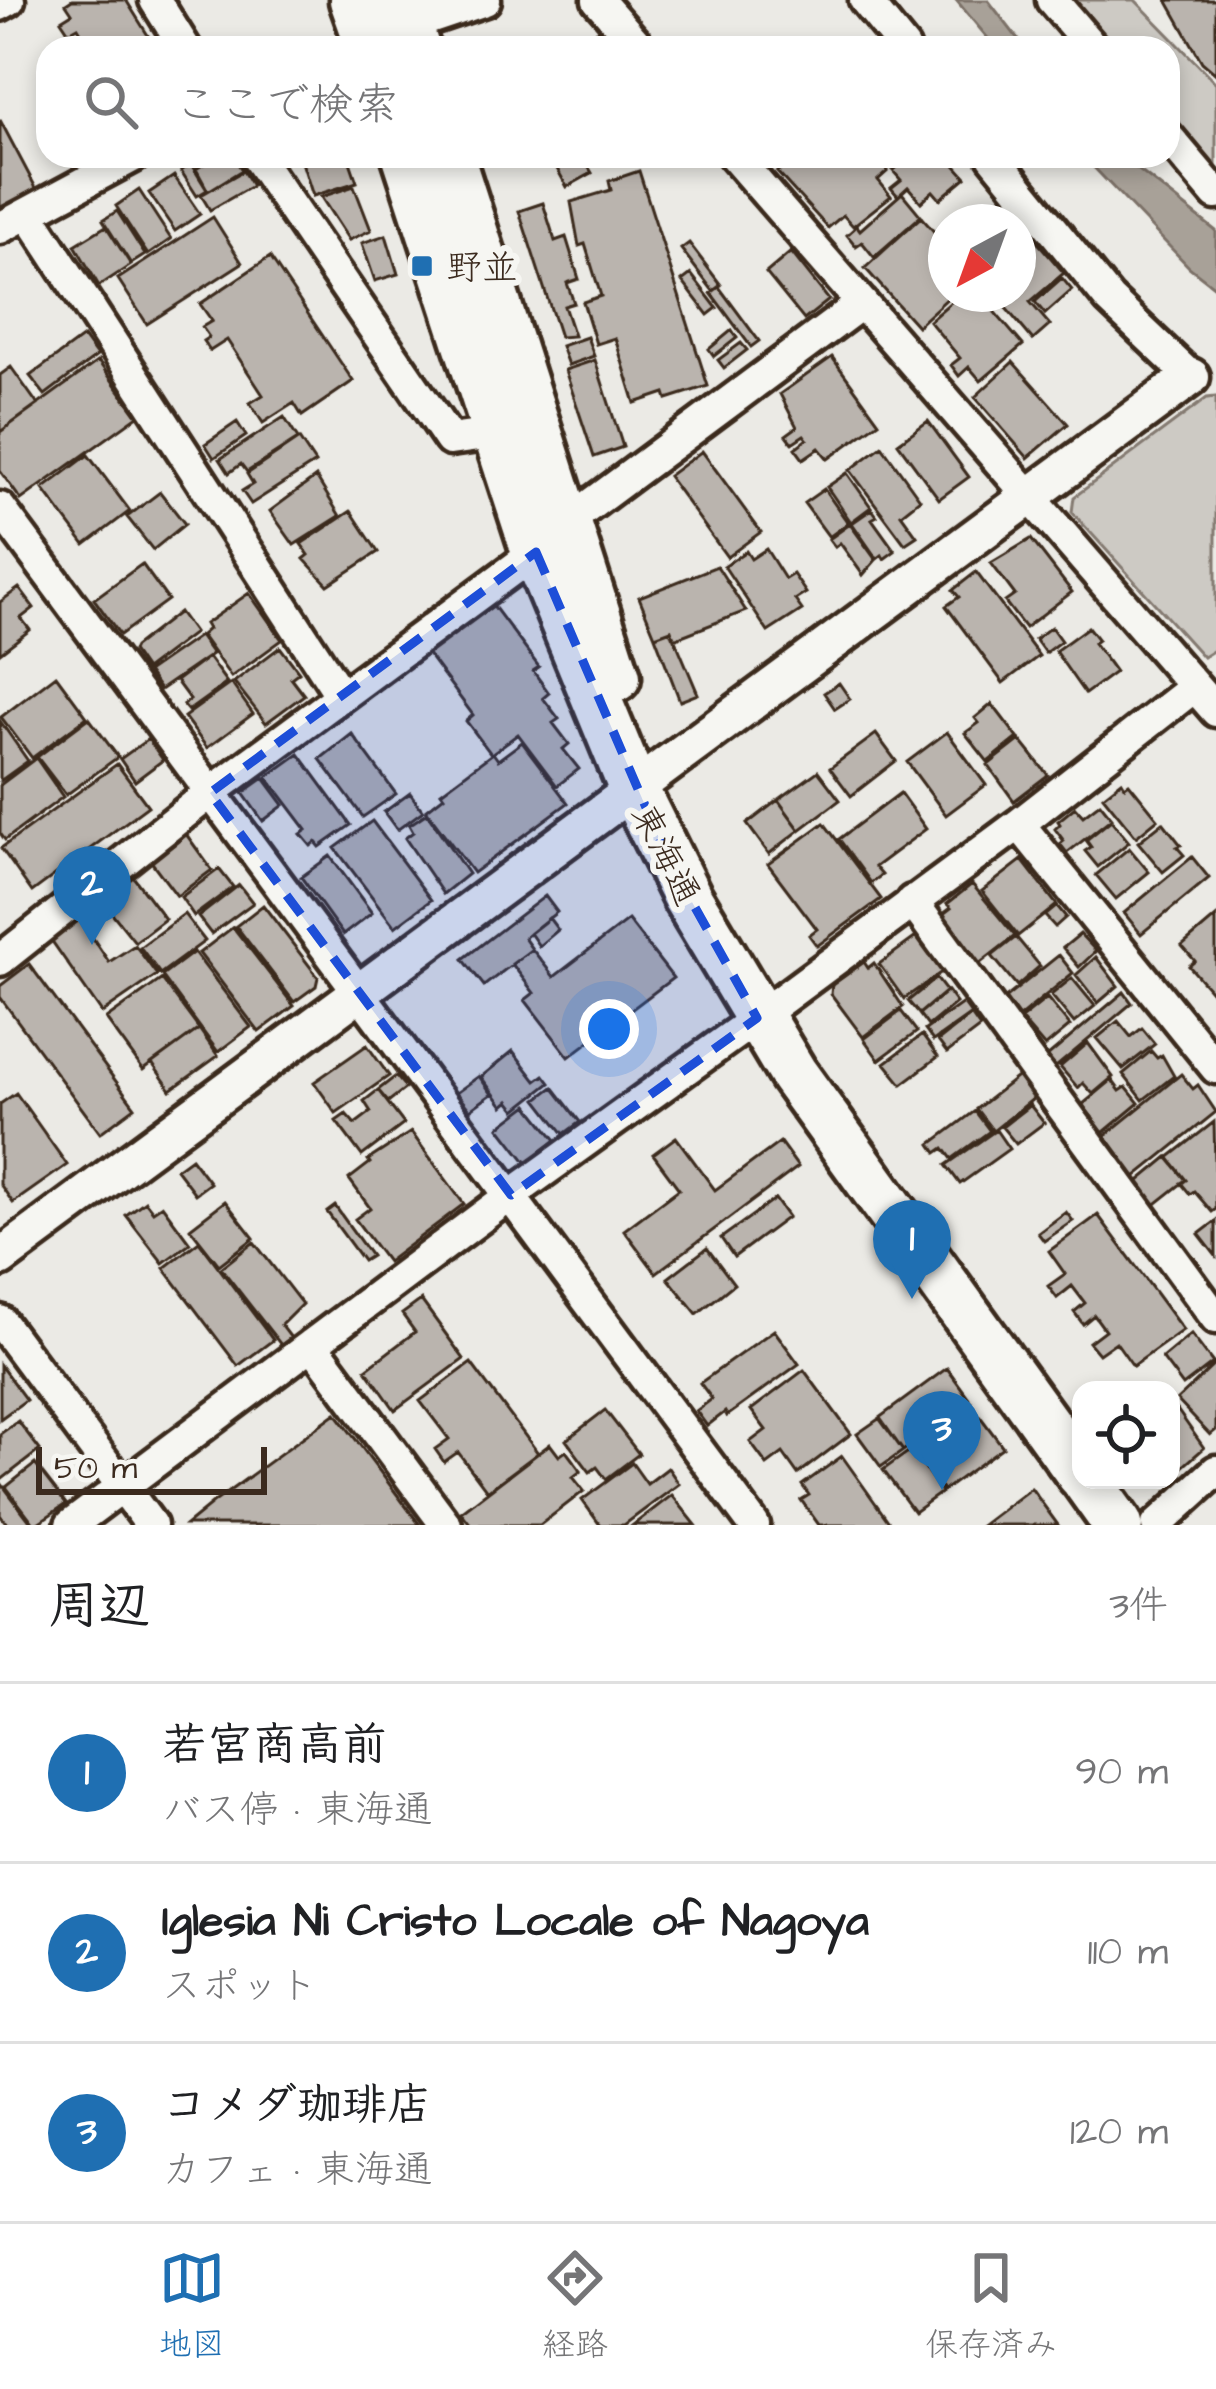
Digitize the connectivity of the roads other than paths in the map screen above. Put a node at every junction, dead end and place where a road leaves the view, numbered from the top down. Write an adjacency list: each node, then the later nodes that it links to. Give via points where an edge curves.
1 (10, 0): 7 (street)
2 (155, 0): 9 (street)
3 (485, 0): 8 (street)
4 (598, 0): 10 (street)
5 (865, 0): 11 (street)
6 (1052, 0): 12 (street)
7 (0, 5)
8 (380, 30)
9 (178, 36)
10 (630, 36)
11 (894, 36)
12 (1083, 36)
13 (1180, 151): 20 (street)
14 (112, 168): 21 (street)
15 (264, 168): 25 (street, via 450,440)
16 (411, 168): 25 (main road, 東海通)
17 (453, 168): 28 (main road, 東海通, via 533,422)
18 (744, 168): 23 (street)
19 (1003, 168): 24 (street, via 1109,299)
20 (1216, 194)
21 (28, 213): 22 (street); 30 (street)
22 (0, 228)
23 (862, 304): 26 (street); 28 (street)
24 (1191, 377): 26 (street)
25 (500, 433): 28 (main road, 東海通)
26 (1028, 498): 29 (street); 32 (street)
27 (0, 508): 33 (street)
28 (552, 536): 30 (street); 32 (main road, 東海通, via 615,673)
29 (1194, 687): 31 (street); 34 (street)
30 (340, 694): 33 (street)
31 (1216, 710)
32 (646, 782): 37 (street); 38 (main road, 東海通, via 711,885)
33 (210, 793): 36 (street); 37 (street)
34 (1019, 824): 35 (street); 39 (street)
35 (911, 901): 38 (street); 42 (street)
36 (4, 949)
37 (360, 992): 40 (street); 41 (street)
38 (767, 1011): 40 (street); 45 (main road, 東海通); 46 (main road, 東海通)
39 (1216, 1068)
40 (511, 1195): 44 (street); 54 (street)
41 (0, 1258)
42 (1216, 1318)
43 (0, 1321): 48 (street)
44 (313, 1344): 48 (street); 53 (street)
45 (1072, 1417)
46 (1072, 1461)
47 (1216, 1471): 56 (street)
48 (123, 1486): 51 (street); 52 (street)
49 (1092, 1489): 55 (main road, 東海通)
50 (1125, 1489): 56 (main road)
51 (71, 1525)
52 (151, 1525)
53 (446, 1525)
54 (754, 1525)
55 (1118, 1525)
56 (1153, 1525)

